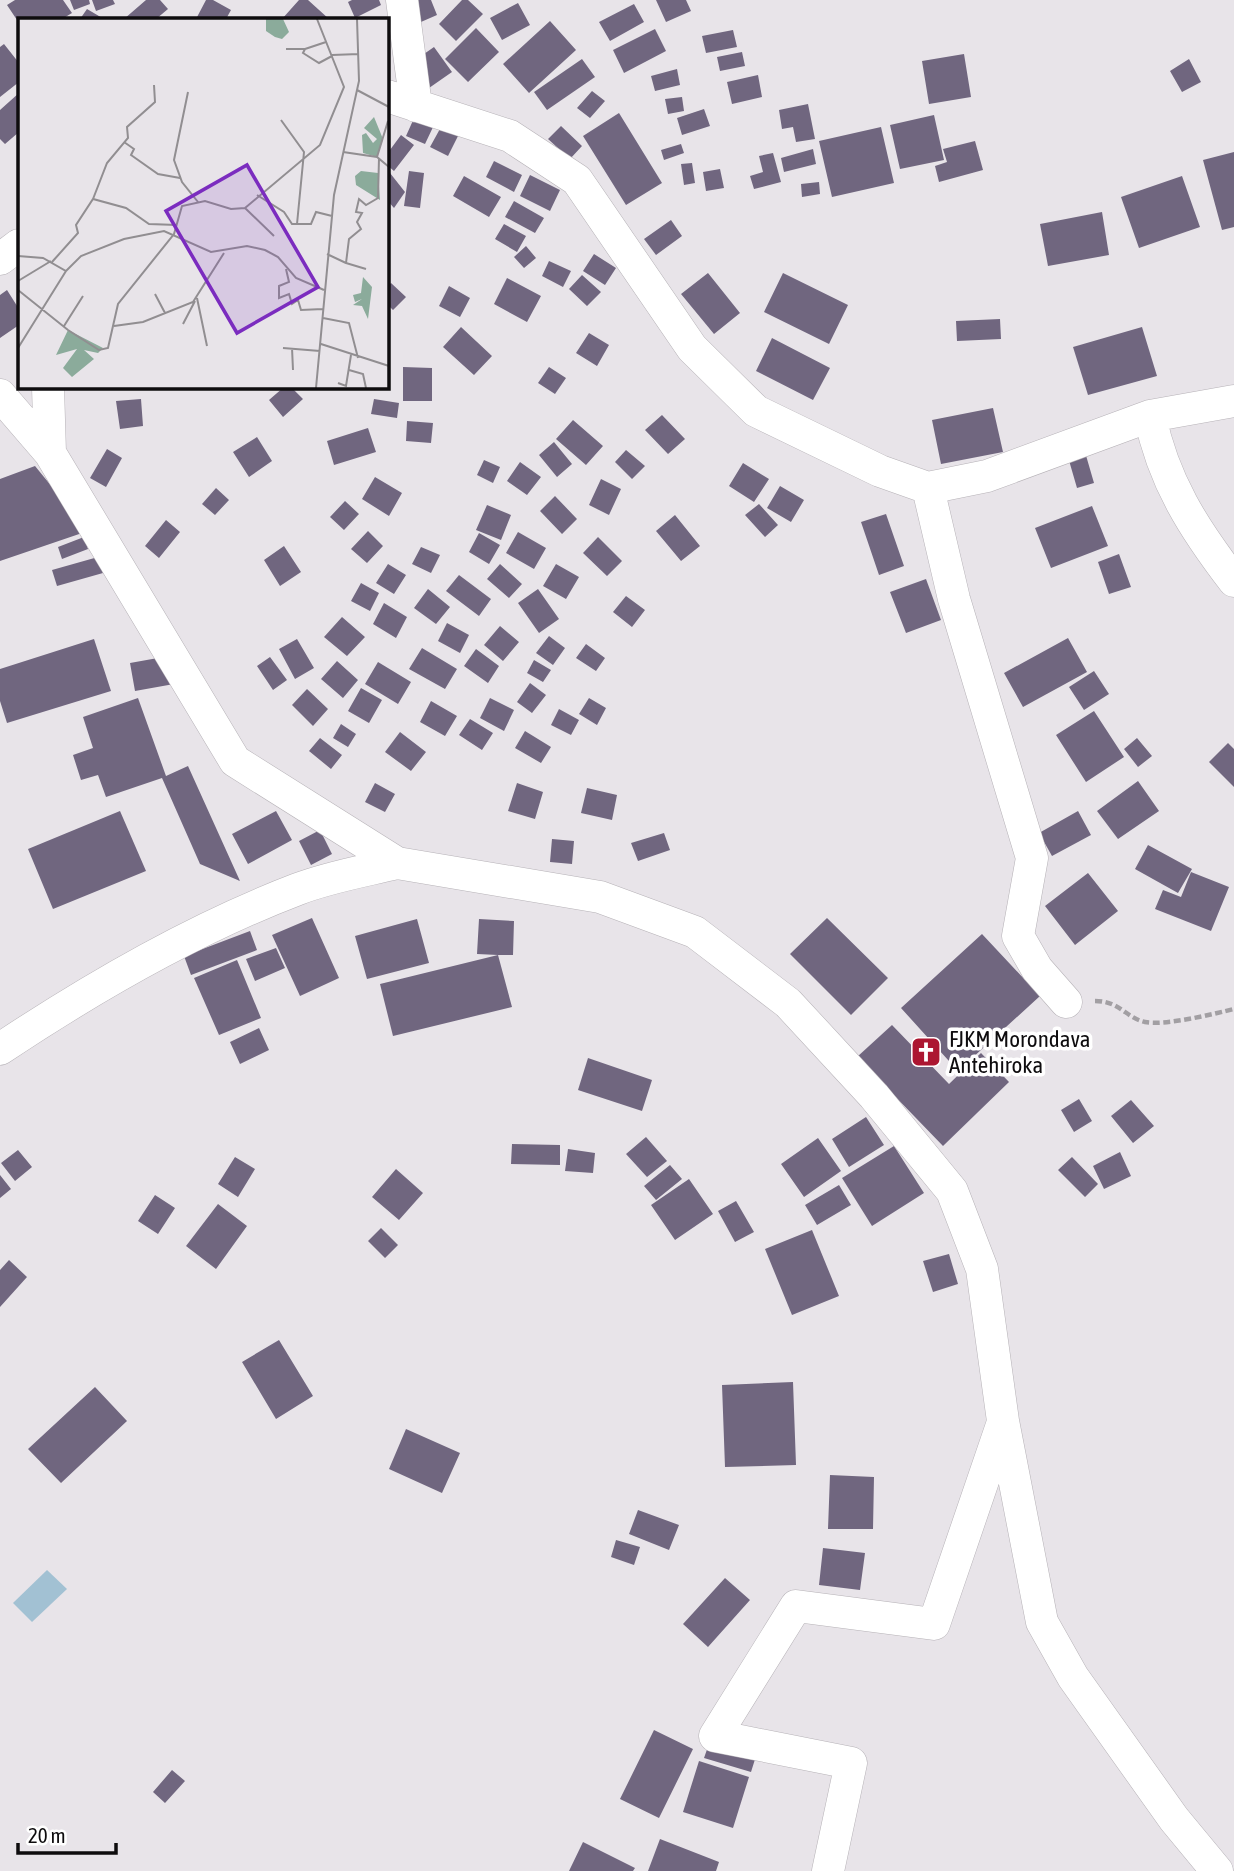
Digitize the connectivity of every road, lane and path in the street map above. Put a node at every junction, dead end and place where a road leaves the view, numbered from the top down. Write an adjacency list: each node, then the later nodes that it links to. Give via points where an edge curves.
1 (402, 0): 3 (street)
2 (388, 96): 3 (street)
3 (416, 106): 13 (street, via 510,135 577,180 692,348 756,411 830,450)
4 (0, 231): 5 (street)
5 (18, 233)
6 (18, 246): 7 (street)
7 (0, 259)
8 (48, 388): 12 (street)
9 (0, 395): 12 (street)
10 (1234, 401): 11 (street)
11 (1150, 416): 13 (street, via 987,476); 14 (street, via 1157,452 1196,532)
12 (50, 453): 15 (street, via 235,761)
13 (928, 488): 16 (street, via 954,599 1032,858 1018,936 1037,969)
14 (1234, 581)
15 (397, 863): 18 (street, via 300,888 213,925 64,1007); 19 (street, via 600,897 695,932 788,1003 874,1096 952,1191 982,1269)
16 (1066, 1002): 17 (path, via 1110,1001 1145,1022)
17 (1234, 1009)
18 (0, 1049)
19 (1003, 1421): 20 (street, via 934,1624 796,1606 715,1735 850,1763); 21 (street, via 1042,1622 1073,1677 1174,1819)
20 (828, 1871)
21 (1217, 1871)

